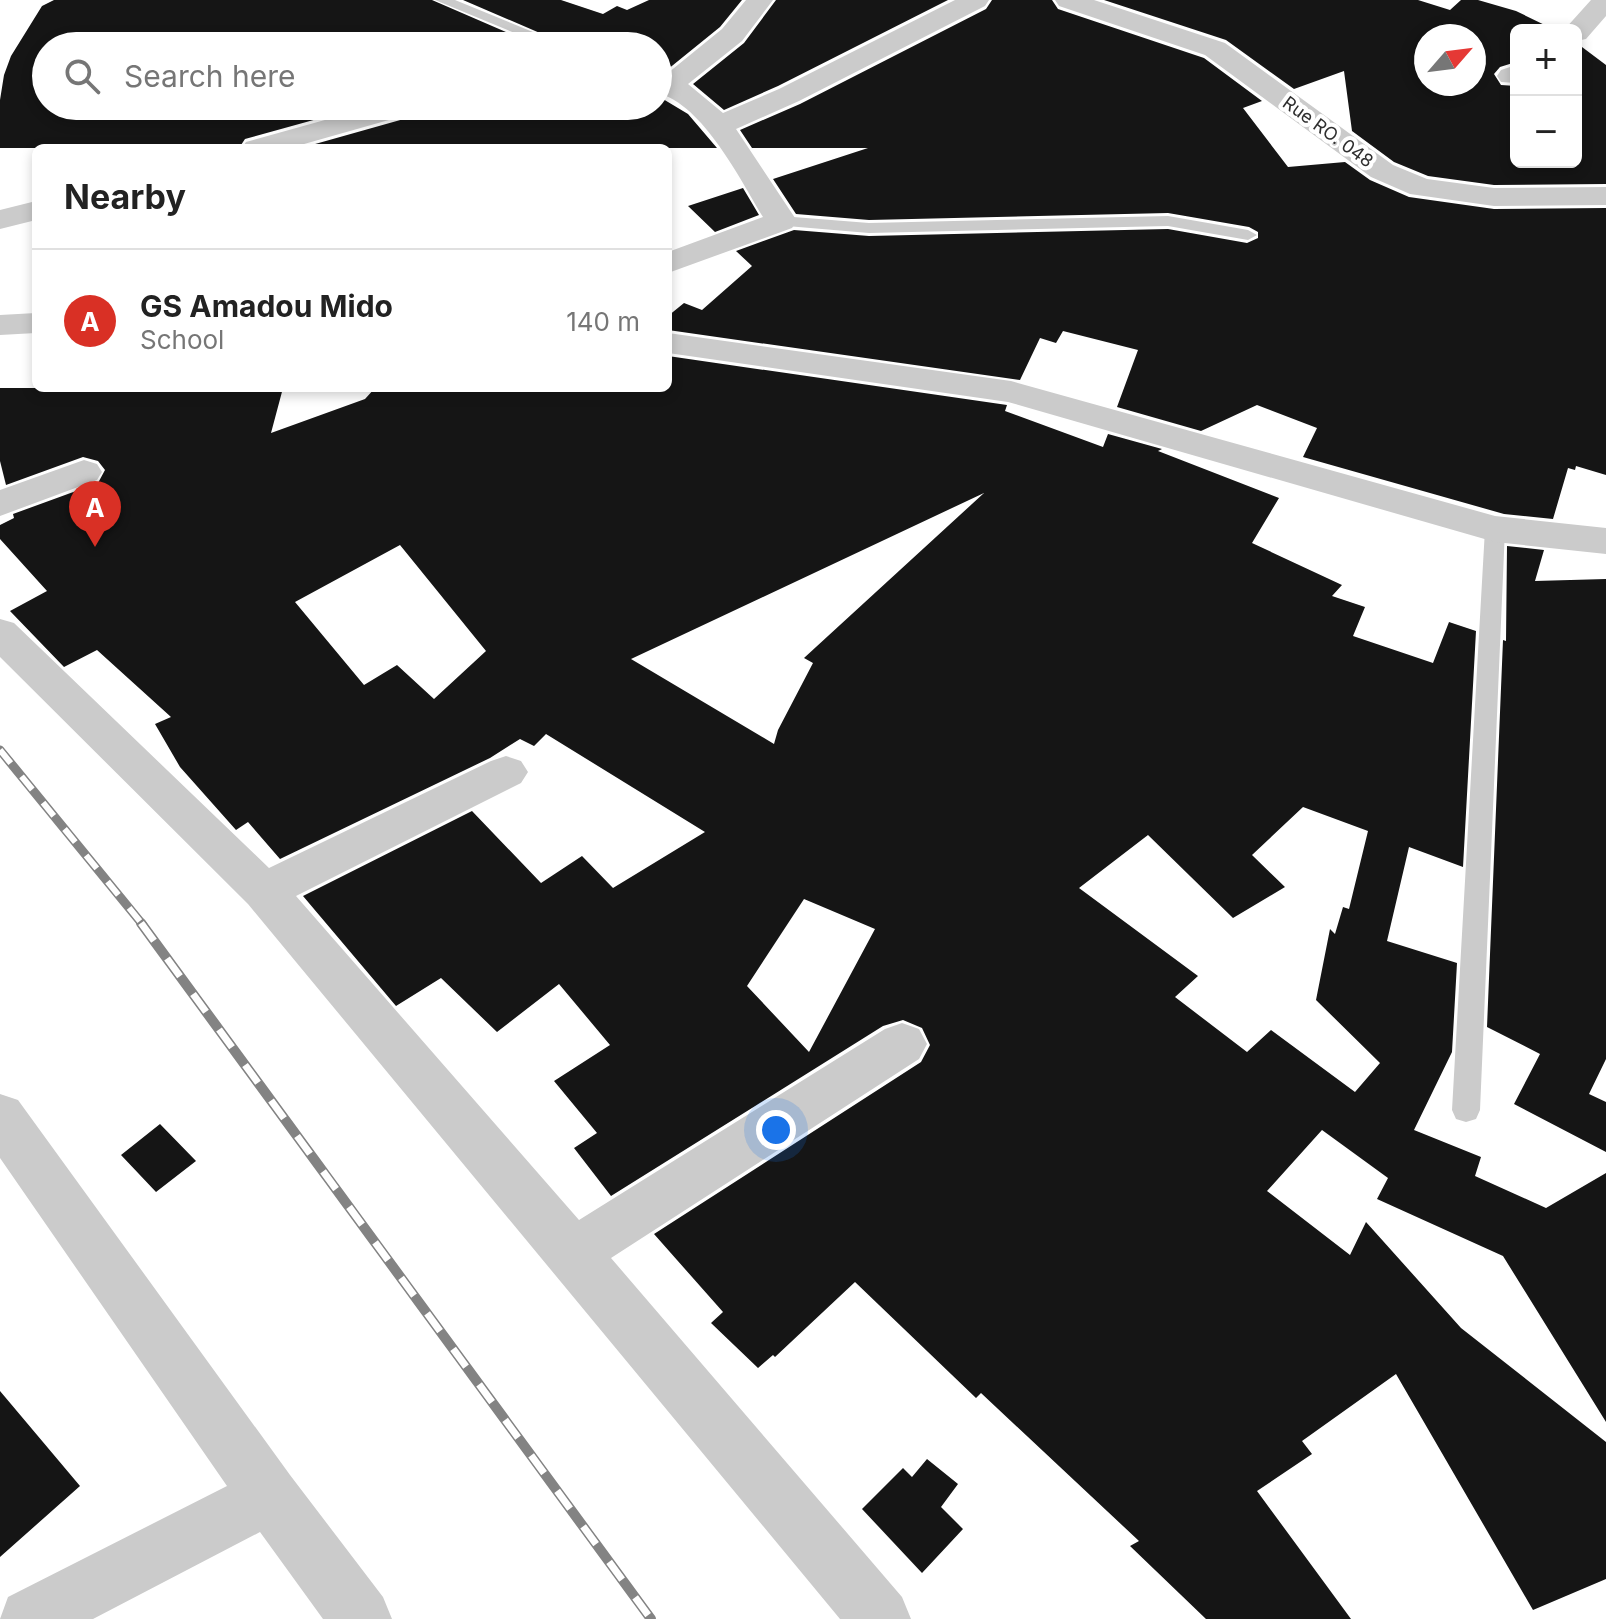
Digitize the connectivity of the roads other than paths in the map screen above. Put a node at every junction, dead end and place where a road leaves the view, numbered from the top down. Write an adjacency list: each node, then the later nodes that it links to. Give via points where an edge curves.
1 (442, 0): 7 (lane)
2 (760, 0): 8 (street, via 732,35)
3 (976, 0): 11 (street)
4 (1068, 0): 13 (street, Rue RO. 048, via 1215,49 1382,171 1421,187 1494,197)
5 (1606, 0): 6 (street)
6 (1582, 26)
7 (523, 32)
8 (672, 76)
9 (672, 90): 11 (street)
10 (357, 120): 12 (street)
11 (720, 125): 16 (street)
12 (271, 144)
13 (1606, 196)
14 (32, 211): 15 (street)
15 (0, 220)
16 (781, 221): 17 (lane, via 869,228 1168,221); 18 (street)
17 (1248, 235)
18 (672, 262)
19 (32, 323): 20 (street)
20 (0, 325)
21 (672, 344): 24 (street, via 1011,392)
22 (84, 472): 23 (street)
23 (0, 504)
24 (1495, 529): 25 (street); 30 (lane)
25 (1606, 541)
26 (0, 633): 28 (street)
27 (506, 772): 28 (street)
28 (264, 891): 32 (street)
29 (902, 1044): 32 (street)
30 (1466, 1110)
31 (0, 1116): 33 (street)
32 (573, 1253): 36 (street)
33 (269, 1496): 34 (street); 35 (street)
34 (30, 1619)
35 (361, 1619)
36 (880, 1619)

